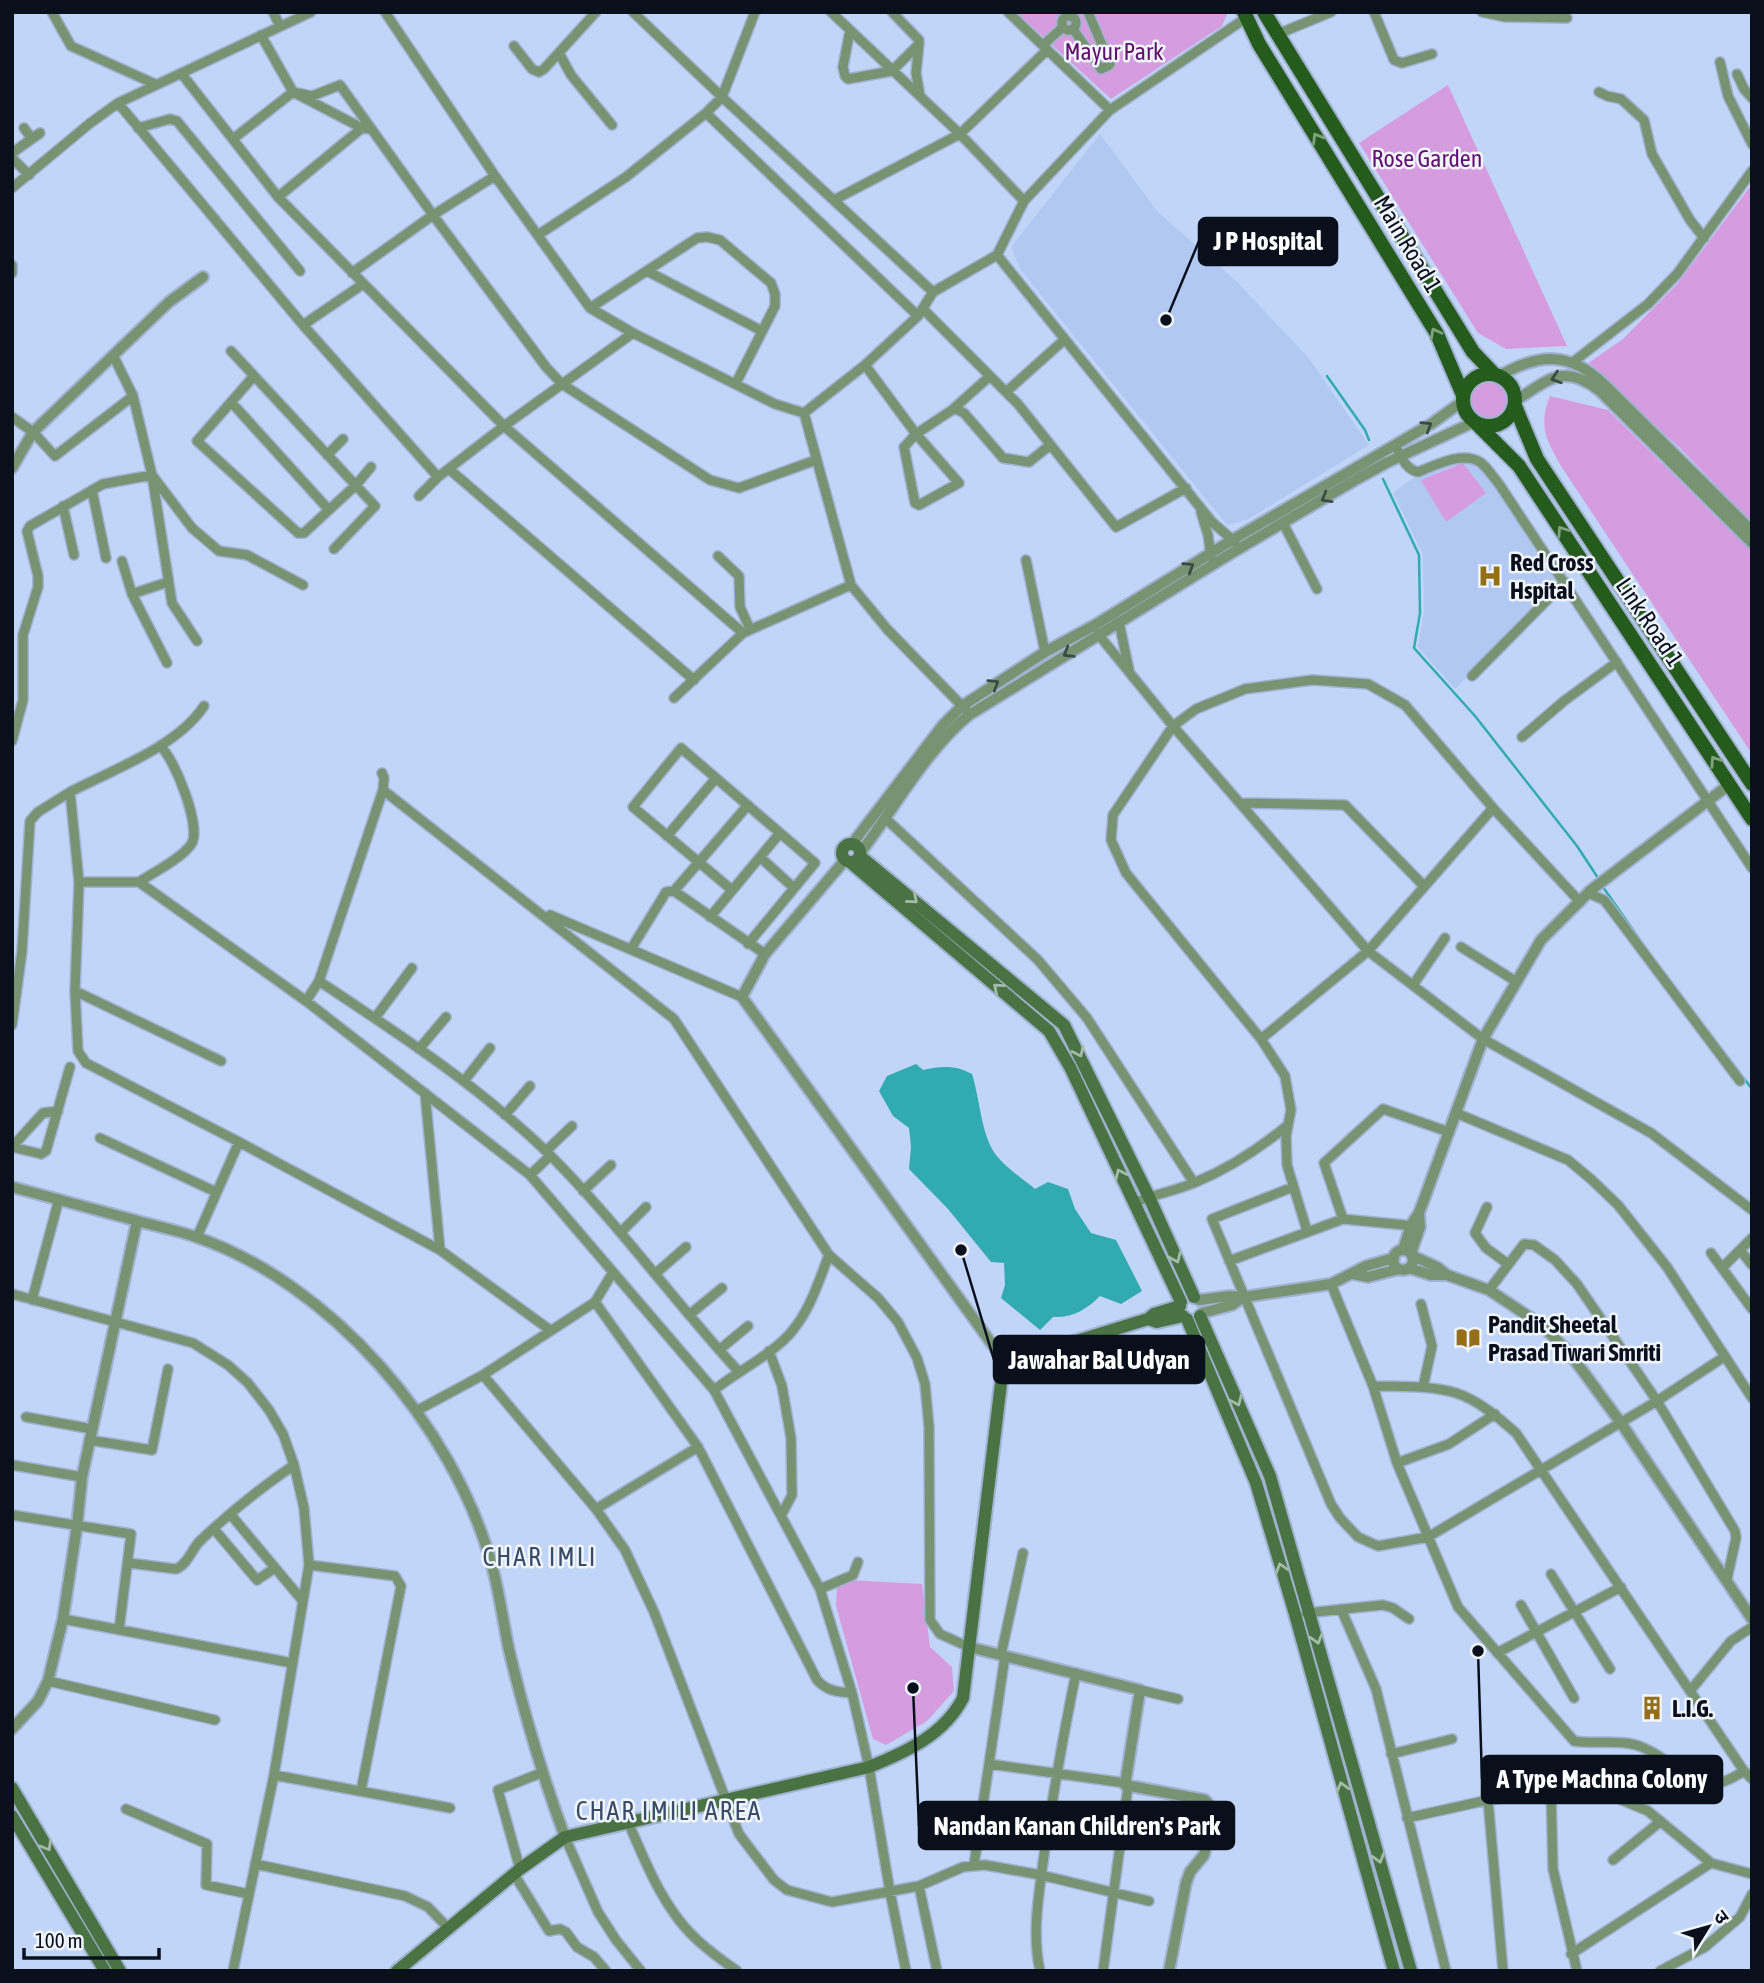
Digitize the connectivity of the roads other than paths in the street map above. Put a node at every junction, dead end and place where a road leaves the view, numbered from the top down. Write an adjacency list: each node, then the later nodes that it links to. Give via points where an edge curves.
1 (52, 12): 33 (street, via 71,46)
2 (273, 12): 20 (street)
3 (311, 12): 20 (street)
4 (385, 12): 52 (street)
5 (596, 12): 27 (street)
6 (634, 12): 37 (street)
7 (755, 12): 37 (street)
8 (831, 12): 21 (street)
9 (892, 12): 24 (street, via 917,36)
10 (1008, 12): 26 (street)
11 (1085, 12): 19 (street); 19 (street, via 1108,66 1101,69)
12 (1264, 12): 22 (main road, Main Road 1)
13 (1331, 12): 22 (street)
14 (1374, 12): 28 (street, via 1394,60 1402,63)
15 (1482, 12): 17 (street, via 1505,17)
16 (1245, 15): 40 (street); 86 (main road, Main Road 1, one-way to 16, via 1437,334)
17 (1533, 15): 18 (street)
18 (1567, 18)
19 (1068, 21): 26 (street)
20 (280, 26): 23 (street)
21 (849, 30): 30 (street); 30 (street, via 843,67 848,79)
22 (1278, 34): 79 (main road, Main Road 1, via 1473,352)
23 (261, 35): 31 (street); 34 (street)
24 (919, 44): 30 (street); 36 (street, via 916,73)
25 (514, 46): 27 (street, via 539,72)
26 (1045, 47): 40 (street); 46 (street)
27 (559, 53): 42 (street)
28 (1432, 54)
29 (1720, 62): 48 (street, via 1728,96)
30 (892, 71): 36 (street)
31 (181, 73): 33 (street); 47 (street)
32 (1737, 74): 38 (street)
33 (155, 84): 39 (street)
34 (293, 92): 45 (street); 45 (street, via 312,96 340,85); 47 (street)
35 (1599, 92): 59 (street, via 1621,99 1644,120 1652,154)
36 (920, 96): 46 (street)
37 (722, 97): 41 (street); 55 (street)
38 (1752, 98)
39 (118, 103): 44 (street); 51 (street)
40 (1110, 110): 56 (street)
41 (706, 113): 58 (street, via 626,177); 70 (street)
42 (611, 125)
43 (24, 128): 49 (street, via 36,136)
44 (138, 128): 62 (street, via 177,121); 71 (street)
45 (366, 128): 54 (street); 57 (street)
46 (960, 134): 55 (street); 56 (street)
47 (233, 139): 54 (street)
48 (1752, 144)
49 (12, 156): 51 (street)
50 (1752, 171): 59 (street)
51 (29, 175): 53 (street)
52 (495, 176): 57 (street); 58 (street)
53 (12, 188)
54 (278, 197): 65 (street)
55 (834, 200): 68 (street)
56 (1024, 201): 60 (street)
57 (433, 215): 65 (street); 83 (street)
58 (538, 235): 69 (street)
59 (1704, 238): 77 (street, via 1648,304)
60 (997, 255): 68 (street); 74 (street)
61 (12, 265): 64 (street)
62 (300, 271)
63 (647, 271): 69 (street); 72 (street); 72 (street, via 697,238 720,240 771,284 775,306)
64 (12, 273)
65 (352, 273): 67 (street)
66 (203, 277): 76 (street)
67 (363, 285): 71 (street); 93 (street)
68 (933, 292): 70 (street)
69 (590, 308): 73 (street)
70 (920, 313): 78 (street); 80 (street)
71 (303, 325): 106 (street)
72 (762, 331): 82 (street)
73 (633, 333): 82 (street); 83 (street)
74 (1064, 340): 84 (street); 108 (street)
75 (231, 351): 81 (street)
76 (113, 355): 85 (street); 94 (street)
77 (1573, 362): 79 (street, via 1538,360); 115 (street, via 1605,385)
78 (865, 365): 90 (street); 95 (street)
79 (1496, 375): 86 (main road, via 1475,376); 88 (main road, Link Road 1, via 1511,386)
80 (990, 376): 84 (street); 89 (street)
81 (253, 377): 87 (street); 99 (street)
82 (736, 383): 90 (street)
83 (562, 384): 93 (street); 101 (street, via 710,480 739,488)
84 (1006, 392): 97 (street)
85 (132, 396): 94 (street, via 55,456); 105 (street)
86 (1463, 398): 92 (main road, Link Road 1, via 1466,415); 98 (street, one-way to 86)
87 (231, 402): 113 (street); 113 (street, via 198,438 198,444 298,533 304,533)
88 (1515, 403): 92 (main road, via 1503,423 1494,427); 117 (street, one-way to 88, via 1584,379 1567,374 1554,377); 152 (main road, Link Road 1, via 1537,459)
89 (952, 410): 95 (street); 97 (street, via 964,413 1003,458 1029,463)
90 (804, 413): 101 (street)
91 (12, 417): 94 (street)
92 (1476, 423): 100 (street); 151 (main road, Link Road 1, one-way to 92, via 1519,466)
93 (504, 426): 104 (street); 133 (street)
94 (33, 432): 103 (street)
95 (916, 434): 95 (street, via 904,447 919,505 959,483)
96 (343, 439): 99 (street)
97 (1050, 445): 108 (street, via 1116,527)
98 (1395, 445): 100 (street); 116 (street)
99 (327, 454): 107 (street)
100 (1401, 456): 114 (street, one-way to 114); 127 (street, via 1412,471 1419,472 1459,458 1480,462)
101 (816, 460): 129 (street)
102 (371, 467): 107 (street)
103 (12, 468)
104 (449, 469): 106 (street); 141 (street)
105 (152, 475): 109 (street); 126 (street); 128 (street, via 192,528 219,551 247,555)
106 (438, 477): 110 (street)
107 (356, 485): 113 (street); 119 (street, via 375,506)
108 (1186, 488): 111 (street)
109 (92, 490): 112 (street); 122 (street)
110 (419, 496)
111 (1198, 504): 116 (street); 123 (street)
112 (64, 506): 120 (street); 147 (street, via 27,531 38,587 23,635 23,700)
113 (329, 510)
114 (1283, 523): 118 (street); 130 (street)
115 (1752, 531)
116 (1232, 540): 118 (street); 123 (street)
117 (1752, 543)
118 (1242, 547): 123 (street)
119 (334, 549)
120 (74, 555)
121 (718, 556): 133 (street, via 739,576)
122 (106, 558)
123 (1212, 559): 132 (street); 136 (street, one-way to 123)
124 (1026, 560): 136 (street)
125 (122, 561): 131 (street)
126 (167, 582): 131 (street); 135 (street, via 172,603)
127 (1565, 582): 137 (street); 140 (street)
128 (303, 585)
129 (851, 585): 133 (street); 144 (street)
130 (1317, 589)
131 (132, 594): 138 (street)
132 (1119, 622): 134 (street); 139 (street)
133 (747, 631): 141 (street)
134 (1098, 635): 139 (street); 144 (street, one-way to 144)
135 (197, 641)
136 (1045, 652): 144 (street, one-way to 136)
137 (1617, 662): 146 (street); 155 (street)
138 (167, 663)
139 (1130, 671): 145 (street)
140 (1472, 676)
141 (694, 680): 142 (street)
142 (674, 698)
143 (204, 706): 148 (street, via 188,726)
144 (965, 710): 159 (street); 163 (street, via 943,725)
145 (1172, 726): 156 (street); 158 (street, via 1196,709 1245,689 1312,680 1368,684 1405,705); 192 (street, via 1113,815 1111,840 1126,873)
146 (1522, 737)
147 (12, 741)
148 (160, 746): 154 (street); 168 (street, via 169,755 182,789 194,837 184,852)
149 (382, 773): 153 (street)
150 (716, 778): 157 (street); 162 (street); 162 (street, via 681,748 633,807)
151 (1730, 784): 155 (street); 160 (main road, Link Road 1)
152 (1752, 784)
153 (383, 790): 174 (street); 183 (street)
154 (70, 792): 167 (street); 191 (street, via 30,821)
155 (1708, 799): 166 (street); 173 (street)
156 (1240, 803): 169 (street, via 1345,805); 180 (street)
157 (748, 805): 161 (street); 165 (street)
158 (1493, 808): 169 (street); 173 (street)
159 (885, 818): 163 (street); 213 (street, via 1038,960 1079,1009)
160 (1752, 818)
161 (780, 833): 164 (street); 170 (street, via 815,863)
162 (667, 836): 165 (street)
163 (854, 855): 181 (street); 218 (main road, one-way to 218, via 1064,1025); 220 (main road, one-way to 163, via 1049,1031)
164 (760, 858): 170 (street); 171 (street)
165 (700, 863): 171 (street); 172 (street)
166 (1752, 869)
167 (79, 882): 168 (street); 186 (street)
168 (139, 882): 188 (street)
169 (1423, 885): 180 (street)
170 (794, 888): 177 (street)
171 (732, 890): 175 (street)
172 (674, 891): 175 (street); 179 (street, via 666,892)
173 (1586, 895): 184 (street, via 1541,940); 198 (street, via 1604,900)
174 (540, 911): 179 (street); 236 (street, via 674,1018)
175 (710, 917): 177 (street)
176 (1445, 938): 185 (street)
177 (748, 944): 181 (street)
178 (1461, 947): 184 (street)
179 (631, 949): 187 (street)
180 (1368, 951): 185 (street); 192 (street)
181 (765, 954): 187 (street)
182 (412, 968): 190 (street)
183 (319, 981): 188 (street); 190 (street)
184 (1517, 982): 193 (street)
185 (1413, 985): 193 (street)
186 (75, 991): 196 (street); 209 (street, via 78,1051 86,1063)
187 (741, 997): 263 (street)
188 (306, 1001): 201 (street)
189 (446, 1017): 195 (street)
190 (375, 1018): 195 (street)
191 (12, 1025)
192 (1261, 1039): 205 (street, via 1285,1076 1291,1110)
193 (1483, 1039): 203 (street); 223 (street, via 1651,1133)
194 (490, 1048): 199 (street)
195 (419, 1049): 199 (street)
196 (221, 1061)
197 (70, 1067): 202 (street)
198 (1740, 1080)
199 (464, 1081): 204 (street)
200 (530, 1086): 204 (street)
201 (425, 1093): 212 (street); 232 (street)
202 (58, 1111): 202 (street, via 43,1113 12,1147 41,1154 46,1151)
203 (1456, 1113): 207 (street); 262 (street, via 1568,1160 1592,1180 1618,1205 1667,1268)
204 (505, 1115): 210 (street)
205 (1288, 1125): 213 (street, via 1262,1147); 215 (street, via 1287,1165)
206 (572, 1126): 210 (street)
207 (1448, 1132): 224 (street, via 1383,1109 1324,1163); 226 (street)
208 (100, 1138): 217 (street)
209 (239, 1142): 217 (street); 232 (street)
210 (548, 1154): 212 (street); 216 (street)
211 (611, 1165): 216 (street)
212 (530, 1175): 242 (street)
213 (1194, 1183): 218 (street)
214 (12, 1187): 219 (street)
215 (1293, 1187): 227 (street); 237 (street, via 1212,1219)
216 (583, 1191): 228 (street)
217 (216, 1192): 229 (street)
218 (1149, 1196): 220 (street); 254 (main road, one-way to 254)
219 (59, 1199): 225 (street); 251 (street)
220 (1134, 1203): 254 (main road)
221 (646, 1207): 228 (street)
222 (1487, 1208): 238 (street, via 1475,1233)
223 (1752, 1210)
224 (1343, 1219): 226 (street); 227 (street)
225 (137, 1221): 229 (street); 257 (street)
226 (1416, 1226): 235 (street)
227 (1307, 1231): 237 (street)
228 (621, 1232): 243 (street)
229 (197, 1237): 273 (street, via 274,1276 313,1304 396,1382)
230 (1752, 1238): 233 (street)
231 (686, 1247): 243 (street)
232 (440, 1250): 259 (street)
233 (1740, 1250): 239 (street); 240 (street)
234 (1711, 1253): 240 (street)
235 (1405, 1254): 241 (street, via 1413,1263); 241 (street, via 1395,1264); 244 (street); 245 (street)
236 (829, 1255): 261 (street, via 808,1308 792,1331); 312 (street, via 888,1309 922,1370 929,1427 930,1620 940,1634)
237 (1229, 1261): 250 (street)
238 (1508, 1264): 248 (street); 272 (street, via 1524,1244 1534,1245 1555,1260 1577,1284)
239 (1752, 1265)
240 (1722, 1268): 255 (street)
241 (1404, 1269): 244 (street, via 1368,1277); 245 (street)
242 (614, 1272): 252 (street); 270 (street)
243 (655, 1274): 256 (street)
244 (1353, 1274): 246 (street)
245 (1447, 1275): 248 (street)
246 (1331, 1284): 250 (street); 268 (street)
247 (722, 1287): 256 (street)
248 (1489, 1290): 276 (street, via 1540,1324 1568,1351)
249 (12, 1294): 251 (street)
250 (1243, 1298): 254 (street, via 1230,1296); 290 (street, via 1340,1518 1358,1537 1378,1546)
251 (32, 1300): 257 (street)
252 (595, 1302): 259 (street); 278 (street)
253 (1420, 1304): 269 (street, via 1432,1346)
254 (1191, 1309): 263 (main road, via 1154,1314); 265 (main road)
255 (1752, 1309)
256 (689, 1315): 260 (street)
257 (115, 1320): 277 (street); 281 (street, via 193,1343 228,1365 269,1410)
258 (748, 1326): 260 (street)
259 (551, 1330): 267 (street)
260 (719, 1350): 266 (street)
261 (769, 1351): 266 (street); 285 (street, via 782,1386 791,1438 792,1495)
262 (1724, 1357): 271 (street); 272 (street)
263 (1006, 1365): 312 (main road)
264 (168, 1369): 277 (street, via 152,1450)
265 (1215, 1369): 304 (main road, one-way to 304, via 1270,1476); 305 (main road, one-way to 265, via 1256,1483)
266 (738, 1371): 270 (street)
267 (483, 1375): 273 (street); 284 (street)
268 (1373, 1386): 269 (street); 279 (street)
269 (1423, 1387): 274 (street, via 1457,1393)
270 (714, 1390): 285 (street)
271 (1752, 1398)
272 (1657, 1401): 276 (street); 297 (street, via 1735,1531)
273 (418, 1410): 330 (street, via 466,1492 491,1562)
274 (1495, 1414): 279 (street, via 1449,1444); 282 (street, via 1516,1433)
275 (26, 1417): 277 (street)
276 (1621, 1423): 282 (street); 297 (street)
277 (91, 1435): 283 (street)
278 (698, 1447): 284 (street); 321 (street, via 817,1680 834,1692)
279 (1397, 1463): 290 (street)
280 (12, 1465): 283 (street)
281 (294, 1465): 287 (street); 294 (street, via 304,1508)
282 (1541, 1470): 290 (street); 298 (street)
283 (82, 1477): 288 (street)
284 (596, 1509): 338 (street, via 642,1583)
285 (782, 1514): 299 (street)
286 (12, 1515): 288 (street)
287 (231, 1515): 289 (street); 295 (street)
288 (77, 1526): 293 (street, via 129,1532); 306 (street)
289 (214, 1529): 293 (street, via 181,1567); 295 (street, via 257,1580)
290 (1428, 1537): 313 (street, via 1458,1607)
291 (1023, 1553): 314 (street)
292 (858, 1562): 299 (street, via 853,1575)
293 (129, 1563): 310 (street)
294 (309, 1565): 300 (street); 336 (street, via 395,1576 401,1586)
295 (275, 1567): 300 (street)
296 (1551, 1574): 303 (street)
297 (1727, 1579): 308 (street)
298 (1621, 1587): 303 (street); 320 (street)
299 (820, 1588): 321 (street)
300 (302, 1600): 315 (street)
301 (1521, 1605): 311 (street)
302 (1341, 1609): 304 (street); 307 (street, via 1383,1605); 327 (street, via 1376,1689)
303 (1574, 1611): 311 (street); 316 (street)
304 (1309, 1612): 305 (street); 360 (main road, one-way to 360)
305 (1295, 1614): 361 (main road, one-way to 305)
306 (63, 1619): 310 (street); 318 (street)
307 (1409, 1619)
308 (1752, 1619)
309 (1752, 1627): 320 (street, via 1731,1641)
310 (119, 1630): 315 (street)
311 (1537, 1633): 313 (street); 322 (street)
312 (969, 1647): 314 (street); 329 (main road, via 963,1698 950,1718 904,1753)
313 (1497, 1653): 333 (street, via 1576,1742 1641,1747 1706,1786)
314 (1003, 1656): 317 (street); 328 (street)
315 (292, 1663): 331 (street)
316 (1610, 1669)
317 (1076, 1673): 319 (street); 332 (street)
318 (48, 1681): 324 (street); 325 (street, via 38,1701)
319 (1140, 1690): 323 (street); 334 (street)
320 (1690, 1691): 333 (street)
321 (852, 1693): 329 (street)
322 (1574, 1698)
323 (1178, 1699)
324 (215, 1720)
325 (12, 1729)
326 (1452, 1739): 327 (street)
327 (1391, 1754): 343 (street)
328 (989, 1764): 332 (street); 350 (street)
329 (869, 1767): 338 (main road); 355 (street)
330 (541, 1773): 346 (street); 351 (street, via 498,1790)
331 (274, 1775): 336 (street); 349 (street)
332 (1056, 1775): 334 (street); 353 (street)
333 (1749, 1776)
334 (1126, 1785): 356 (street); 375 (street, via 1205,1800 1214,1811 1203,1856 1188,1877)
335 (12, 1788): 365 (main road, one-way to 365)
336 (361, 1791): 340 (street)
337 (1551, 1791): 339 (street); 344 (street, via 1605,1793); 363 (street, via 1553,1869)
338 (725, 1800): 345 (main road); 355 (street, via 739,1834 774,1880 788,1889 832,1902)
339 (1488, 1800): 343 (street); 379 (street)
340 (450, 1808)
341 (126, 1809): 357 (street, via 207,1844 206,1885)
342 (12, 1816): 364 (main road)
343 (1407, 1818): 378 (street)
344 (1661, 1821): 347 (street); 348 (street)
345 (628, 1822): 346 (main road); 370 (street, via 653,1881 680,1922)
346 (565, 1837): 351 (main road); 369 (street, via 598,1912)
347 (1613, 1860)
348 (1712, 1863): 352 (street); 363 (street)
349 (255, 1864): 357 (street); 362 (street, via 405,1896 428,1907)
350 (974, 1865): 353 (street); 354 (street)
351 (517, 1871): 362 (main road); 368 (street, via 549,1931 566,1932)
352 (1752, 1874)
353 (1041, 1875): 356 (street); 373 (street, via 1036,1933)
354 (919, 1886): 355 (street); 372 (street)
355 (890, 1892): 371 (street)
356 (1114, 1893): 359 (street); 374 (street)
357 (249, 1894): 366 (street)
358 (1752, 1894): 381 (street, via 1740,1917 1705,1947)
359 (1149, 1901)
360 (1394, 1912): 361 (main road); 377 (main road)
361 (1378, 1916): 376 (main road)
362 (448, 1928): 367 (main road)
363 (1571, 1954): 380 (street)
364 (105, 1971)
365 (120, 1971)
366 (233, 1971)
367 (397, 1971)
368 (606, 1971)
369 (641, 1971)
370 (737, 1971)
371 (906, 1971)
372 (937, 1971)
373 (1040, 1971)
374 (1103, 1971)
375 (1170, 1971)
376 (1394, 1971)
377 (1411, 1971)
378 (1446, 1971)
379 (1503, 1971)
380 (1577, 1971)
381 (1660, 1971)

